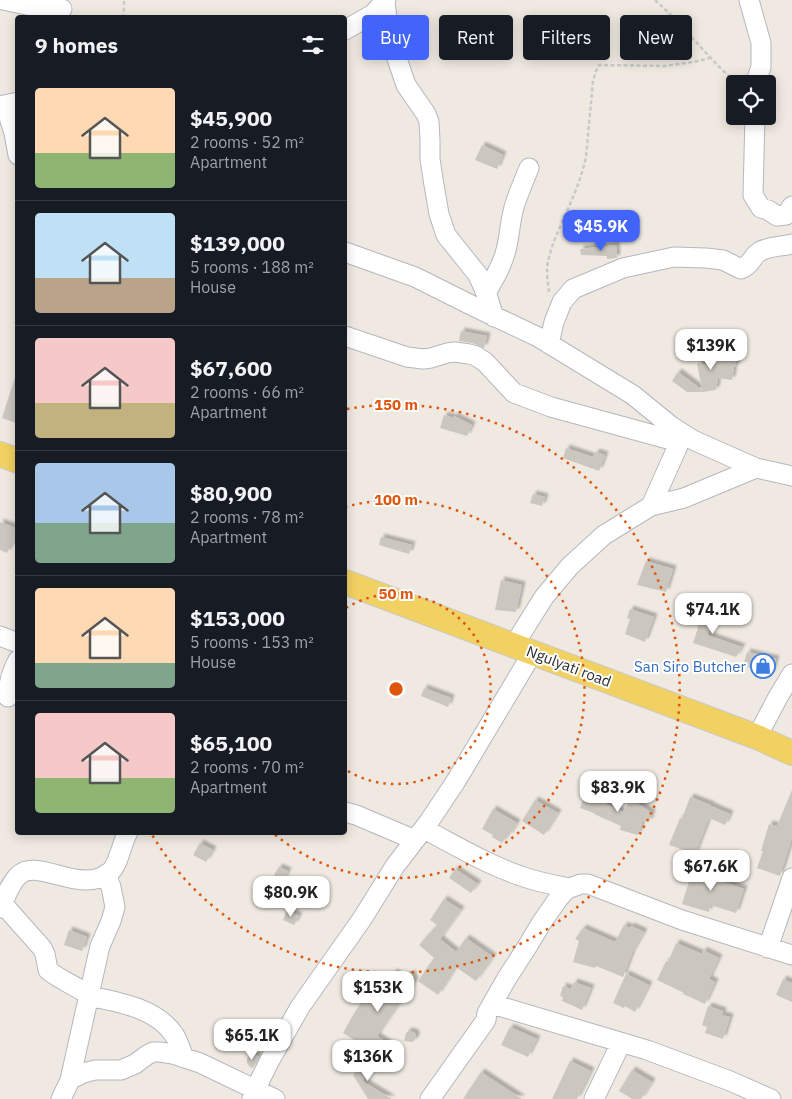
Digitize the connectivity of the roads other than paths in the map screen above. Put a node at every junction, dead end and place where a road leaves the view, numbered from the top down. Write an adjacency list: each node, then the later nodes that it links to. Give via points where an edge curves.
1 (3, 0): 4 (street)
2 (386, 0): 5 (street, via 373,14); 14 (street, via 392,47 406,85 429,122 430,159 439,214 446,235 478,275)
3 (749, 0): 6 (street, via 761,43)
4 (62, 9)
5 (347, 29)
6 (758, 75)
7 (11, 111): 9 (street)
8 (755, 125): 11 (street, via 753,194 761,208 777,216 786,215)
9 (15, 138)
10 (529, 168): 14 (street, via 515,203 501,266)
11 (792, 206)
12 (792, 244): 17 (street, via 757,252 746,268 741,269 723,260 674,257 623,268 573,289 556,315)
13 (347, 253): 15 (street, via 415,277)
14 (486, 293): 15 (street)
15 (494, 317): 17 (street)
16 (347, 337): 18 (street, via 407,357 423,359 455,352 476,356 522,396 551,407)
17 (549, 344): 18 (street, via 633,396)
18 (681, 438): 21 (street); 23 (street)
19 (0, 454): 20 (main road)
20 (15, 460)
21 (756, 468): 22 (street); 23 (street, via 684,498)
22 (792, 476)
23 (650, 506): 27 (street, via 604,534 570,566 544,597)
24 (347, 583): 27 (main road, Ngulyati road)
25 (0, 636): 26 (street)
26 (15, 642)
27 (524, 649): 31 (main road, Ngulyati road); 35 (street, via 456,782)
28 (15, 666): 30 (street, via 8,685)
29 (792, 674): 31 (street)
30 (8, 697)
31 (757, 737): 32 (main road, Ngulyati road)
32 (792, 753)
33 (347, 813): 35 (street)
34 (127, 835): 36 (street, via 112,870)
35 (419, 835): 38 (street, via 520,876); 47 (street, via 300,1007)
36 (106, 874): 39 (street, via 88,880 25,870 13,882); 42 (street, via 114,906 100,946)
37 (792, 878): 40 (street)
38 (570, 888): 40 (street, via 588,884); 43 (street, via 542,922)
39 (1, 906): 42 (street, via 42,948 48,970)
40 (768, 948): 41 (street)
41 (792, 954)
42 (89, 996): 45 (street, via 132,1006 152,1015 176,1037); 46 (street)
43 (492, 1004): 44 (street); 51 (street, via 486,1020)
44 (621, 1043): 48 (street, via 730,1081); 52 (street)
45 (184, 1058): 46 (street, via 154,1052 122,1070 95,1070); 47 (street, via 200,1063)
46 (70, 1080): 49 (street)
47 (254, 1095): 50 (street)
48 (765, 1098)
49 (61, 1099)
50 (275, 1099)
51 (430, 1099)
52 (594, 1099)

